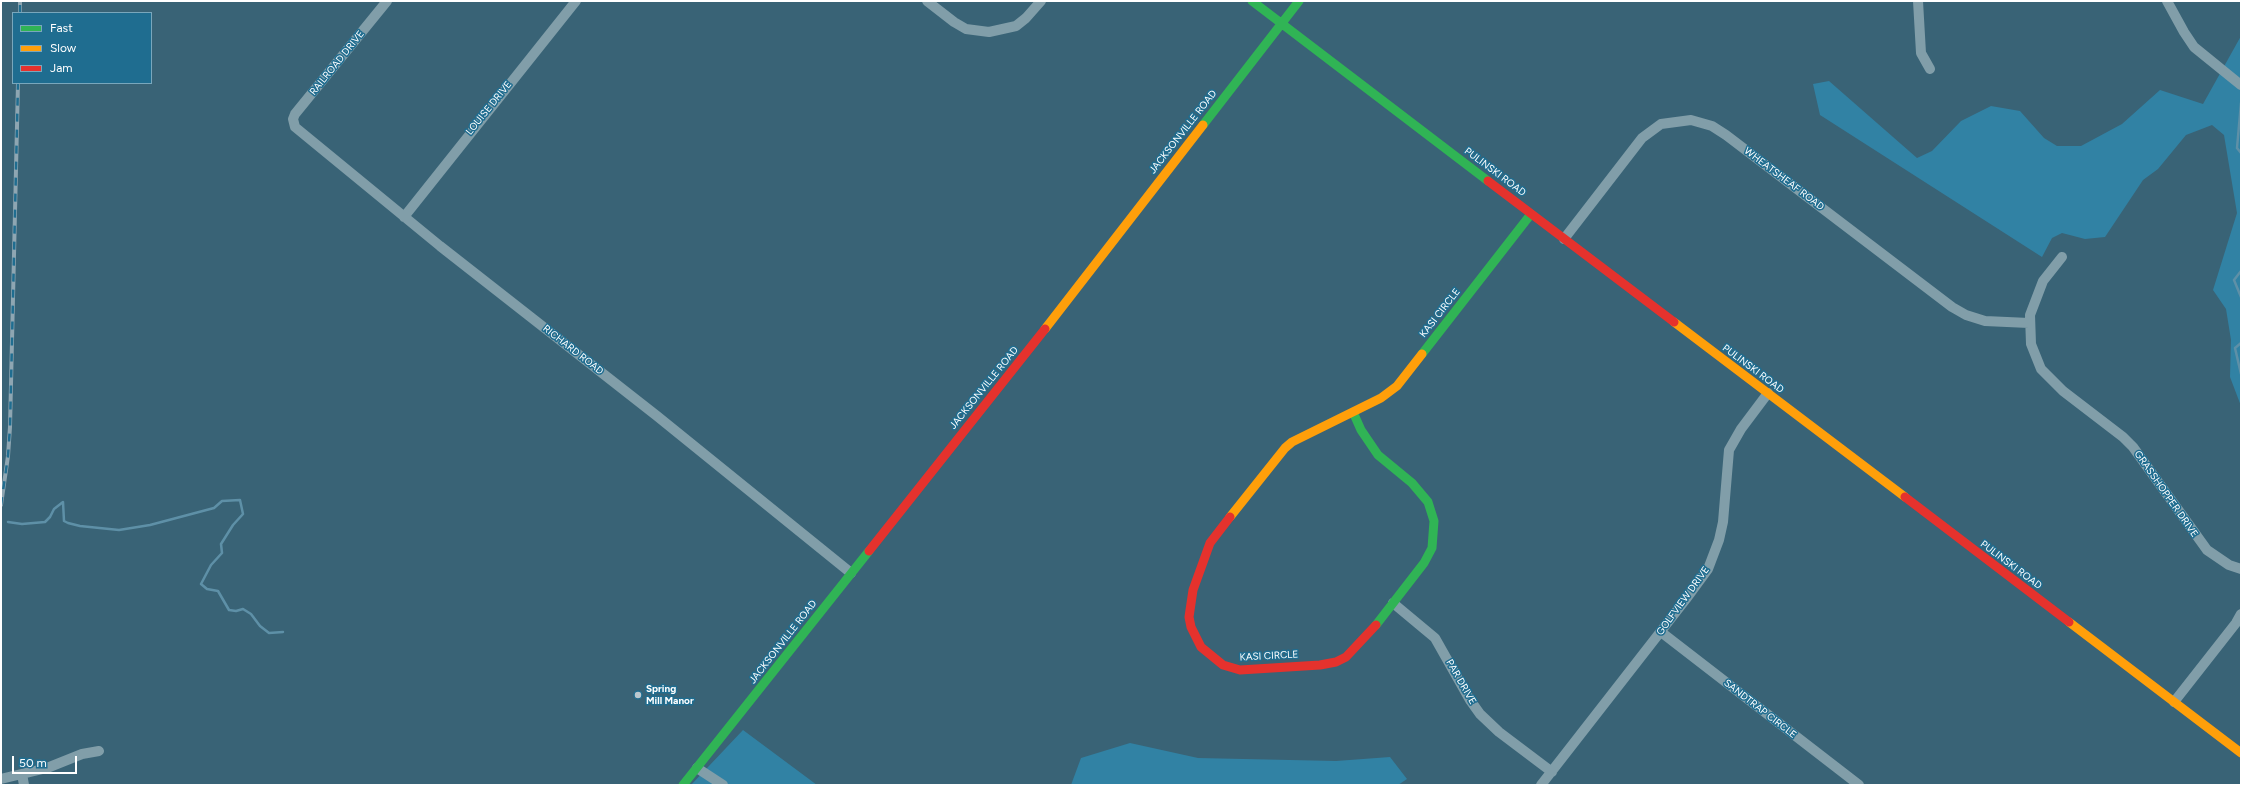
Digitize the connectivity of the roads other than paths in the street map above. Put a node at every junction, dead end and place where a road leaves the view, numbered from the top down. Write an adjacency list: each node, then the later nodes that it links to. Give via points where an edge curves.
1 (388, 1): 12 (street, RAILROAD DRIVE, via 296,114 293,119)
2 (576, 1): 14 (street, LOUISE DRIVE)
3 (927, 1): 4 (street, via 966,29 989,32 1016,26)
4 (1041, 1)
5 (1252, 1): 9 (street, PULINSKI ROAD)
6 (1299, 1): 9 (street, JACKSONVILLE ROAD)
7 (1918, 1): 10 (street, via 1921,52)
8 (2167, 1): 11 (street, via 2194,47)
9 (1282, 23): 13 (street, PULINSKI ROAD); 21 (street, JACKSONVILLE ROAD, via 1008,376)
10 (1930, 69)
11 (2241, 85)
12 (295, 127): 14 (street, RICHARD ROAD)
13 (1531, 214): 15 (street, PULINSKI ROAD); 19 (street, KASI CIRCLE, via 1397,386 1381,398)
14 (404, 217): 21 (street, RICHARD ROAD)
15 (1564, 239): 17 (street, WHEATSHEAF ROAD, via 1642,138 1661,124 1691,120 1712,126 1726,135 1966,315 1985,321); 18 (street, PULINSKI ROAD)
16 (2062, 257): 17 (street, GRASSHOPPER DRIVE, via 2038,289)
17 (2029, 323): 20 (street, GRASSHOPPER DRIVE, via 2036,358 2048,378 2123,437 2207,550)
18 (1768, 393): 24 (street, GOLFVIEW DRIVE, via 1741,429 1730,450 1723,522 1714,554 1704,575); 25 (street, PULINSKI ROAD)
19 (1353, 412): 22 (street, KASI CIRCLE, via 1361,430 1378,455 1424,495 1434,521 1432,548 1424,563); 22 (street, KASI CIRCLE, via 1284,448 1214,537 1193,590 1189,609 1191,627 1196,639 1207,653 1232,669 1320,665 1336,662 1353,652)
20 (2241, 570)
21 (851, 573): 28 (street, JACKSONVILLE ROAD)
22 (1393, 603): 29 (street, PAR DRIVE, via 1435,638 1480,714)
23 (2241, 614): 25 (street)
24 (1660, 632): 29 (street, GOLFVIEW DRIVE); 36 (street, SANDTRAP CIRCLE)
25 (2174, 702): 27 (street, PULINSKI ROAD)
26 (99, 751): 30 (street)
27 (2241, 753)
28 (697, 768): 33 (street, JACKSONVILLE ROAD); 34 (street)
29 (1552, 772): 35 (street, GOLFVIEW DRIVE)
30 (22, 774): 31 (street); 32 (street)
31 (1, 779)
32 (24, 785)
33 (683, 785)
34 (723, 785)
35 (1541, 785)
36 (1859, 785)

